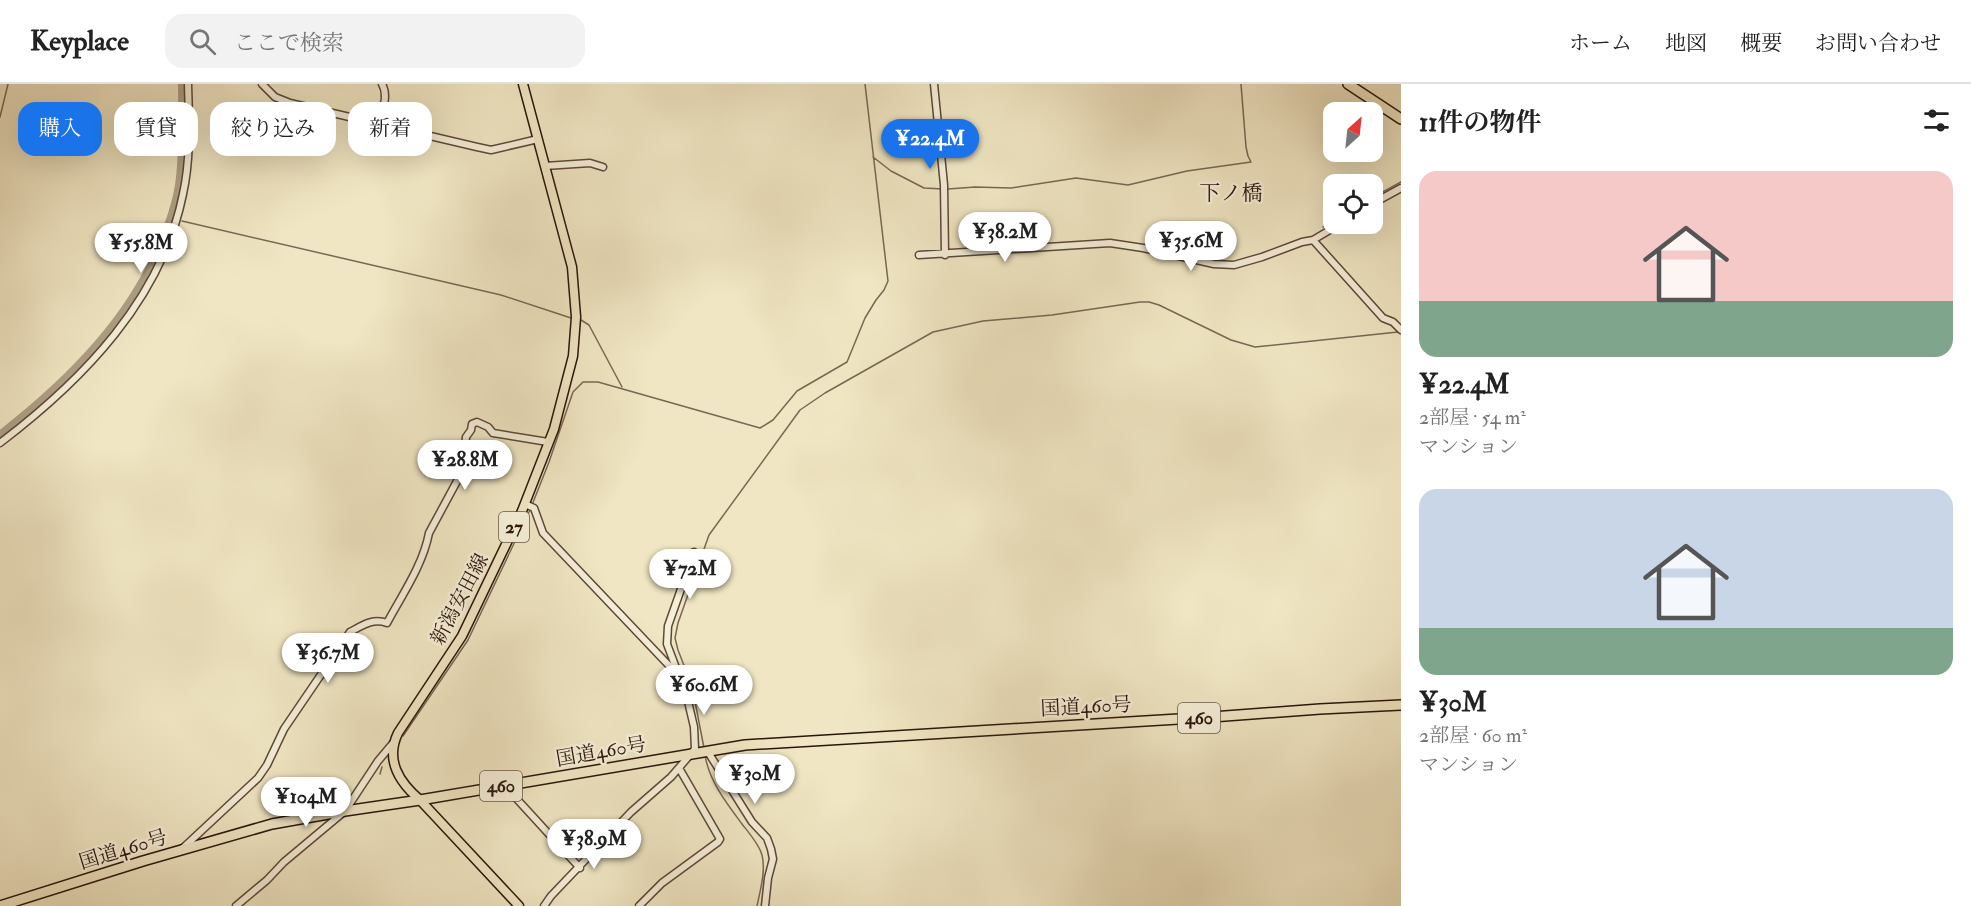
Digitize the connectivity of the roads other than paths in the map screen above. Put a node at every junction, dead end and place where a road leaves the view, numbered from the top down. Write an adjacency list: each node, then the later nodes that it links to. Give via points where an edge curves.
1 (188, 84): 22 (street, via 184,193 165,255 135,308 82,373)
2 (262, 84): 8 (street, via 280,100)
3 (382, 84): 7 (street)
4 (523, 84): 11 (main road, 新潟安田線 / 27)
5 (934, 84): 19 (street, via 944,185)
6 (1348, 84): 9 (highway)
7 (385, 102)
8 (348, 117)
9 (1401, 119)
10 (432, 136): 11 (street, via 491,150)
11 (538, 139): 12 (main road, 新潟安田線 / 27)
12 (545, 166): 13 (street, via 590,163); 21 (main road, 新潟安田線 / 27, via 572,267 576,317 569,375)
13 (603, 167)
14 (1401, 188): 15 (street)
15 (1383, 198)
16 (1323, 234): 17 (street)
17 (1313, 240): 19 (street, via 1234,265 1110,243); 20 (street, via 1383,318)
18 (919, 255): 19 (street)
19 (945, 255)
20 (1399, 328)
21 (548, 442): 23 (main road, 新潟安田線 / 27); 33 (street, via 503,436 477,422 472,424 466,437 463,470 387,622 365,623 350,632 284,729 258,778)
22 (0, 443)
23 (525, 504): 25 (street, via 534,508 543,533); 27 (main road, 新潟安田線 / 27, via 462,636)
24 (694, 552): 25 (street, via 668,626 667,644)
25 (679, 677): 28 (street)
26 (1401, 705): 28 (highway, 国道460号 / 460, via 746,745)
27 (394, 742): 31 (main road, via 395,770); 32 (street)
28 (700, 753): 29 (street); 30 (highway, 国道460号 / 460); 40 (street, via 767,838 773,859)
29 (679, 768): 34 (street, via 631,812); 39 (street, via 720,839 662,883)
30 (504, 785): 31 (highway, 国道460号 / 460); 34 (street)
31 (420, 800): 32 (highway, 国道460号 / 460); 37 (main road)
32 (345, 810): 33 (highway, 国道460号 / 460, via 272,824); 36 (street)
33 (181, 850): 35 (highway, 国道460号 / 460)
34 (580, 868): 38 (street)
35 (0, 906)
36 (236, 906)
37 (519, 906)
38 (544, 906)
39 (639, 906)
40 (765, 906)

